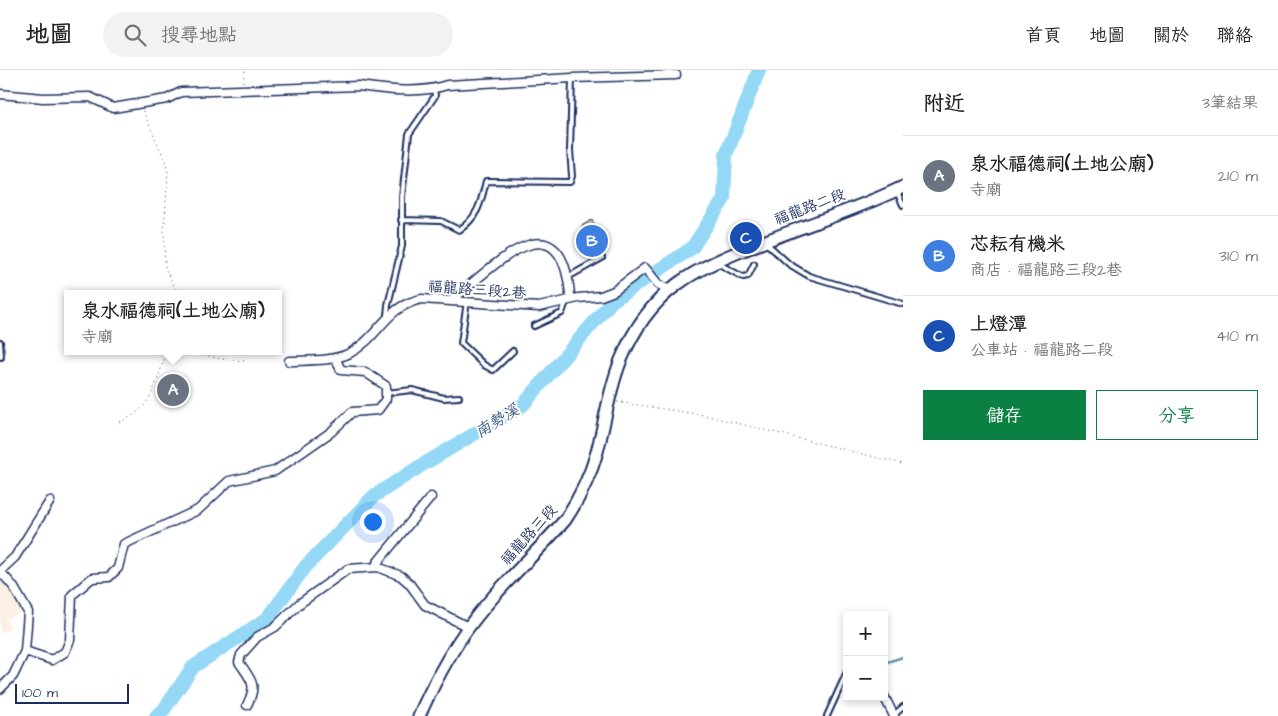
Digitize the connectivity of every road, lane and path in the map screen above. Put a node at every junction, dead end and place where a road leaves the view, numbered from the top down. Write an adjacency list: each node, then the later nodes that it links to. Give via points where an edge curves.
1 (244, 70): 5 (path)
2 (676, 76): 3 (street)
3 (572, 78): 4 (street, via 447,85); 10 (lane, via 570,182 486,182 480,206 471,223 459,230 440,221)
4 (434, 89): 5 (street, via 377,90 360,86); 10 (lane, via 435,96 409,134)
5 (241, 91): 7 (street, via 181,92 167,100)
6 (0, 94): 7 (street, via 43,98 90,97 113,108)
7 (141, 105): 16 (path, via 168,172 165,268)
8 (900, 189): 9 (lane); 11 (main road, 福龍路二段)
9 (903, 205)
10 (401, 220): 23 (lane, via 402,246)
11 (764, 242): 13 (main road, 福龍路二段); 22 (lane, via 809,276)
12 (602, 258): 15 (lane)
13 (715, 261): 14 (lane, via 743,277 748,276); 17 (main road, 福龍路二段)
14 (754, 264)
15 (568, 277): 18 (street); 19 (street, via 568,269 555,248 538,242 527,244)
16 (176, 290)
17 (669, 290): 21 (street, 福龍路三段2巷, via 658,284 645,268 614,291); 25 (main road, 福龍路二段)
18 (570, 294)
19 (452, 300): 20 (street, 福龍路三段2巷); 23 (street, 福龍路三段2巷, via 404,303)
20 (467, 301): 21 (street, 福龍路三段2巷, via 532,308); 27 (lane, via 461,343 493,370)
21 (566, 302): 24 (lane, via 562,314)
22 (903, 304)
23 (387, 316): 31 (street, 福龍路三段2巷, via 361,345)
24 (534, 326)
25 (637, 329): 36 (main road, 福龍路三段, via 620,361)
26 (0, 342): 30 (lane)
27 (513, 351)
28 (167, 355): 37 (path, via 152,397 138,412)
29 (204, 355): 32 (path)
30 (1, 357)
31 (335, 358): 33 (street, 福龍路三段2巷); 34 (street, via 341,370 365,372 386,386)
32 (247, 361)
33 (289, 361)
34 (386, 393): 35 (lane, via 412,390 444,398); 44 (street, via 386,399 378,410 352,412 331,432 276,471 229,481 198,510 124,544 118,568 109,577 92,578 72,595 70,640 65,652 52,660)
35 (459, 397)
36 (609, 401): 38 (path, via 704,415); 43 (main road, 福龍路三段, via 590,473 574,506 553,534 491,598)
37 (119, 422)
38 (903, 464)
39 (431, 497): 41 (street, via 377,563)
40 (50, 501): 42 (street, via 15,557)
41 (378, 567): 43 (street, via 401,576 425,605); 48 (street, via 348,569 299,604 275,627 257,637 239,662 252,682 254,692)
42 (0, 571): 44 (street, via 28,612)
43 (468, 627): 51 (main road, 福龍路三段)
44 (25, 651): 46 (street, via 13,676)
45 (843, 681): 52 (lane)
46 (0, 689)
47 (887, 701): 50 (street)
48 (247, 705)
49 (903, 707): 50 (lane)
50 (894, 715)
51 (419, 716)
52 (827, 716)

